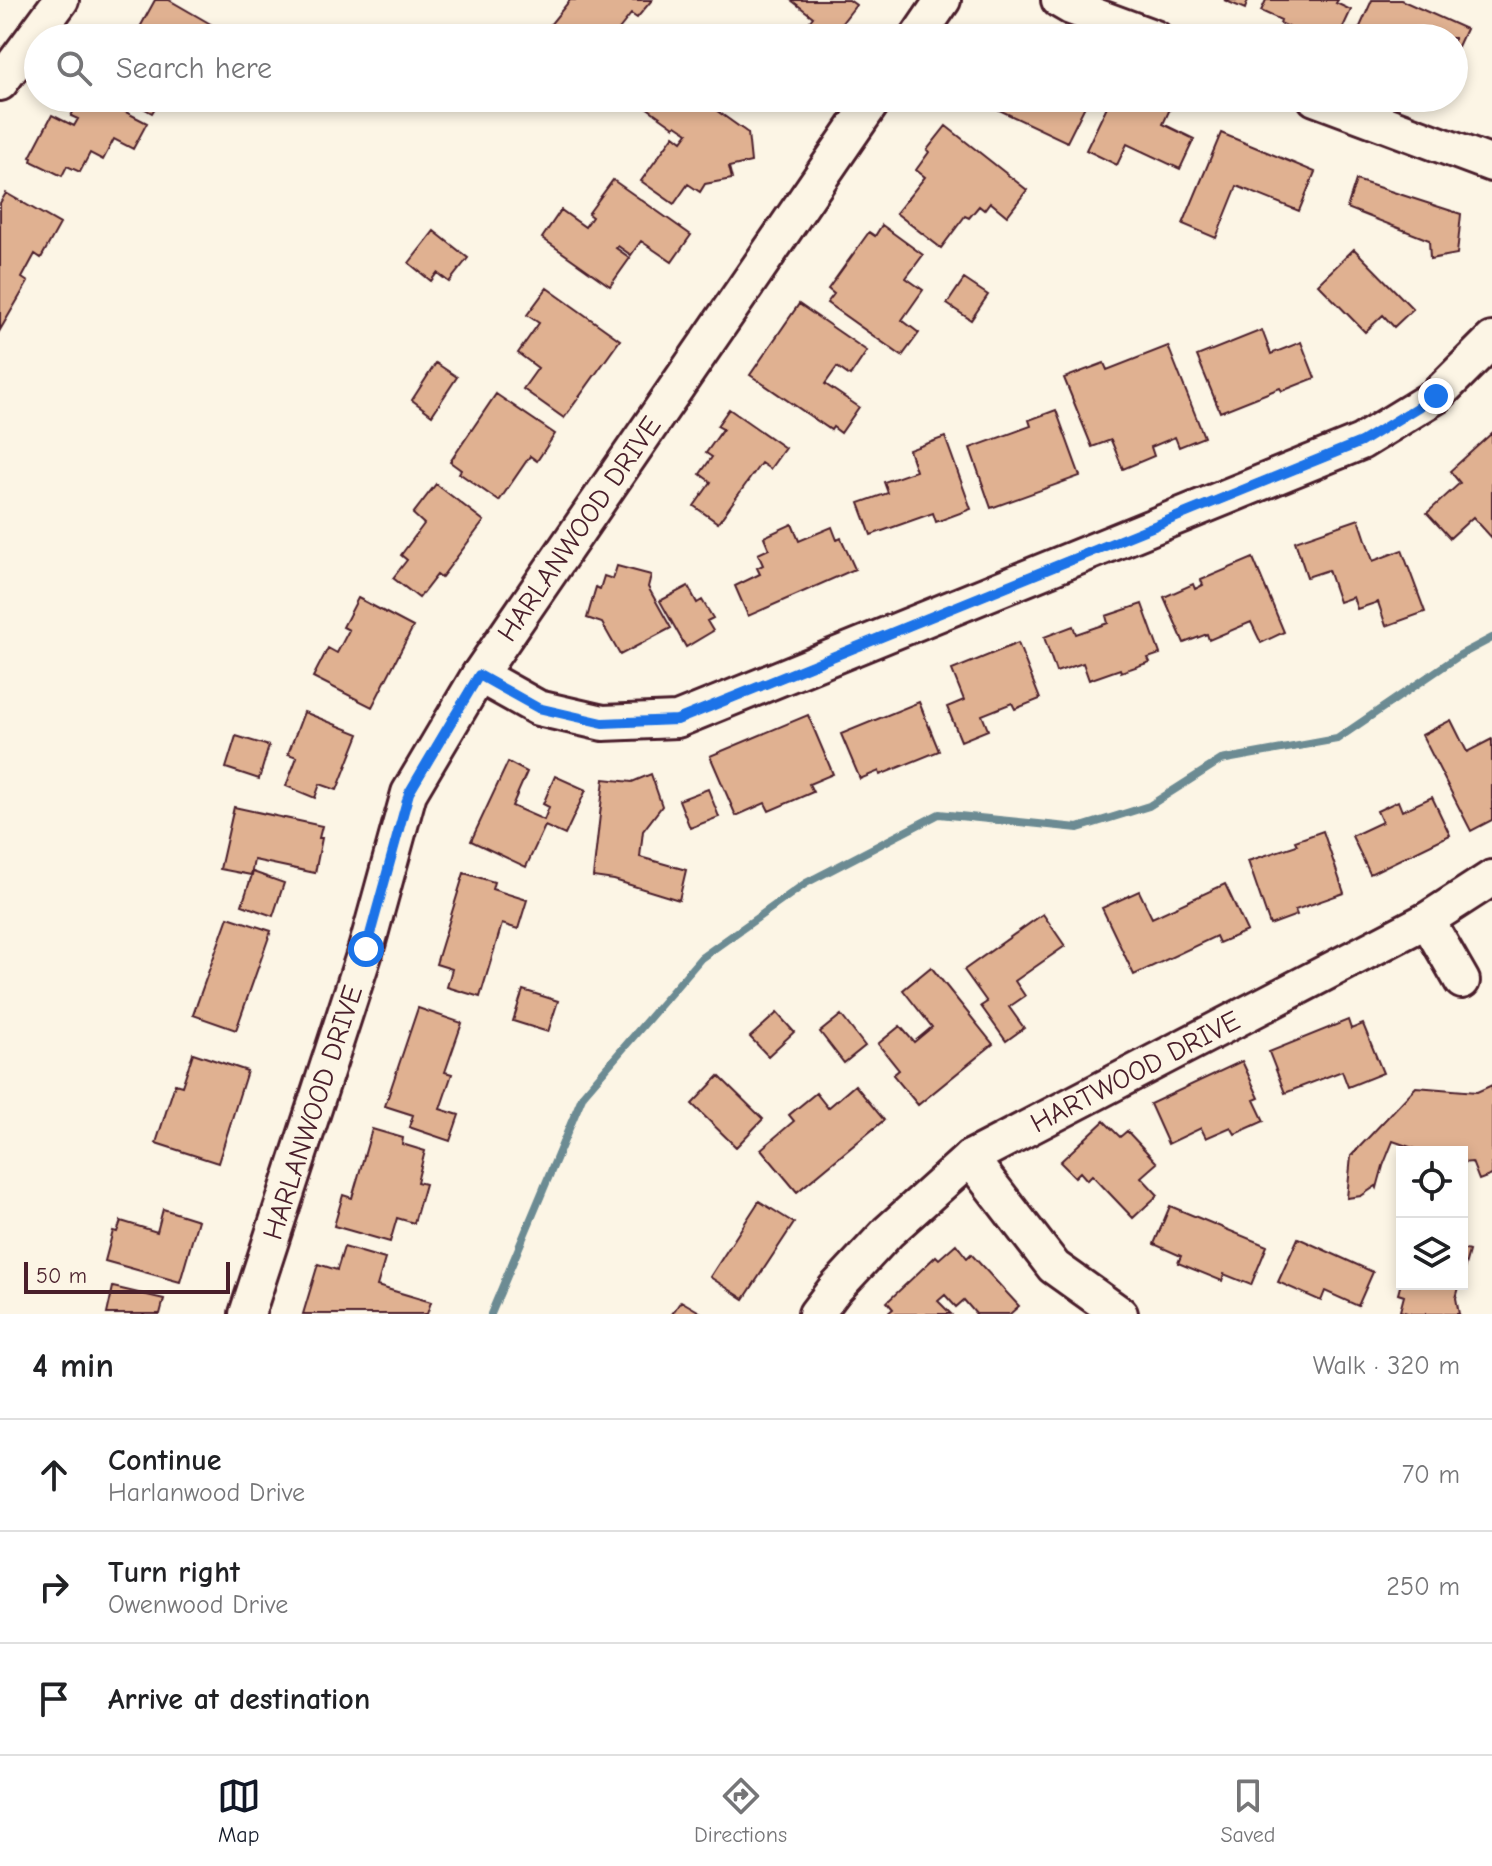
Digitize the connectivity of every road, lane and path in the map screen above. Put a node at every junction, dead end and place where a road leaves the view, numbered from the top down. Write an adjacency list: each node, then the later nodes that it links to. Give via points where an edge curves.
1 (61, 0): 4 (street)
2 (943, 0): 5 (street)
3 (1059, 0): 6 (street)
4 (43, 24)
5 (927, 24)
6 (1117, 24)
7 (24, 50): 8 (street)
8 (0, 83)
9 (865, 112): 13 (street, HARLANWOOD DRIVE)
10 (1353, 112): 11 (street)
11 (1492, 164)
12 (1492, 340): 13 (street, via 1436,396 1361,442 677,720 603,723 538,708)
13 (479, 675): 18 (street, HARLANWOOD DRIVE, via 409,793 366,949)
14 (1492, 878): 15 (street, HARTWOOD DRIVE)
15 (1427, 920): 16 (street); 17 (street, HARTWOOD DRIVE)
16 (1462, 981)
17 (970, 1158): 19 (street, HARTWOOD DRIVE, via 888,1232); 20 (street, via 1054,1267)
18 (247, 1314)
19 (816, 1314)
20 (1120, 1314)

